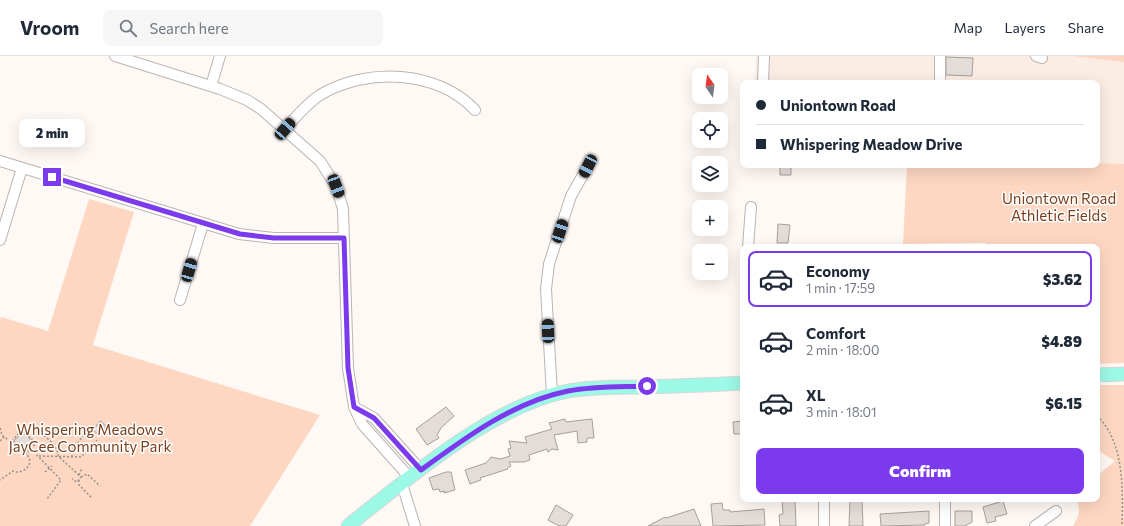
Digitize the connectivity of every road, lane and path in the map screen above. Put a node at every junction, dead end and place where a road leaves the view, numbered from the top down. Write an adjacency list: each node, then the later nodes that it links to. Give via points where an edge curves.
1 (114, 56): 7 (street)
2 (220, 56): 7 (street)
3 (764, 56): 5 (street)
4 (940, 56): 6 (street)
5 (763, 80)
6 (940, 80)
7 (211, 86): 9 (street, via 247,100)
8 (475, 110): 9 (street, via 461,96 438,86 406,78 377,76 352,81 329,90 308,105)
9 (285, 129): 15 (street, via 309,150 329,173 343,209)
10 (0, 161): 12 (street)
11 (588, 166): 22 (street, via 571,196 549,264 546,289)
12 (22, 168): 14 (street); 16 (street)
13 (751, 207): 17 (street)
14 (203, 224): 15 (street, via 257,237); 18 (street)
15 (344, 238): 23 (street, via 348,368)
16 (0, 240)
17 (748, 244)
18 (180, 300)
19 (1124, 374): 20 (main road)
20 (1100, 375)
21 (740, 384): 22 (main road, via 602,388)
22 (552, 395): 46 (main road, via 532,401 495,420)
23 (354, 407): 46 (street, via 374,418); 55 (street, via 362,424)
24 (1100, 419): 27 (path)
25 (0, 428): 29 (path)
26 (87, 431): 39 (path, via 71,450)
27 (1113, 432)
28 (42, 434): 34 (path)
29 (4, 437): 31 (path); 32 (path)
30 (97, 440): 40 (path)
31 (0, 441)
32 (12, 441): 33 (path, via 22,430 36,444); 36 (path)
33 (31, 449): 36 (path); 37 (path)
34 (58, 450): 35 (path); 38 (path)
35 (62, 450)
36 (26, 454): 52 (path, via 30,460 27,468 18,472 13,471)
37 (38, 456): 38 (path); 44 (path)
38 (58, 456): 39 (path); 48 (path)
39 (72, 457): 40 (path)
40 (81, 457): 41 (path)
41 (81, 460)
42 (1123, 464): 67 (path)
43 (52, 466): 44 (path)
44 (49, 468): 47 (path); 53 (path)
45 (81, 468): 48 (path)
46 (421, 470): 55 (main road)
47 (46, 472)
48 (79, 474): 49 (path)
49 (81, 477): 54 (path); 56 (path, via 88,474)
50 (64, 479): 53 (path)
51 (72, 479): 54 (path, via 77,482)
52 (0, 480)
53 (61, 480): 58 (path)
54 (79, 480): 57 (path, via 79,485)
55 (406, 481): 62 (main road); 63 (street)
56 (100, 486)
57 (91, 497)
58 (47, 499)
59 (824, 502): 64 (street)
60 (944, 502): 65 (street)
61 (1056, 510): 66 (street)
62 (348, 526)
63 (415, 526)
64 (824, 526)
65 (945, 526)
66 (1034, 526)
67 (1122, 526)

